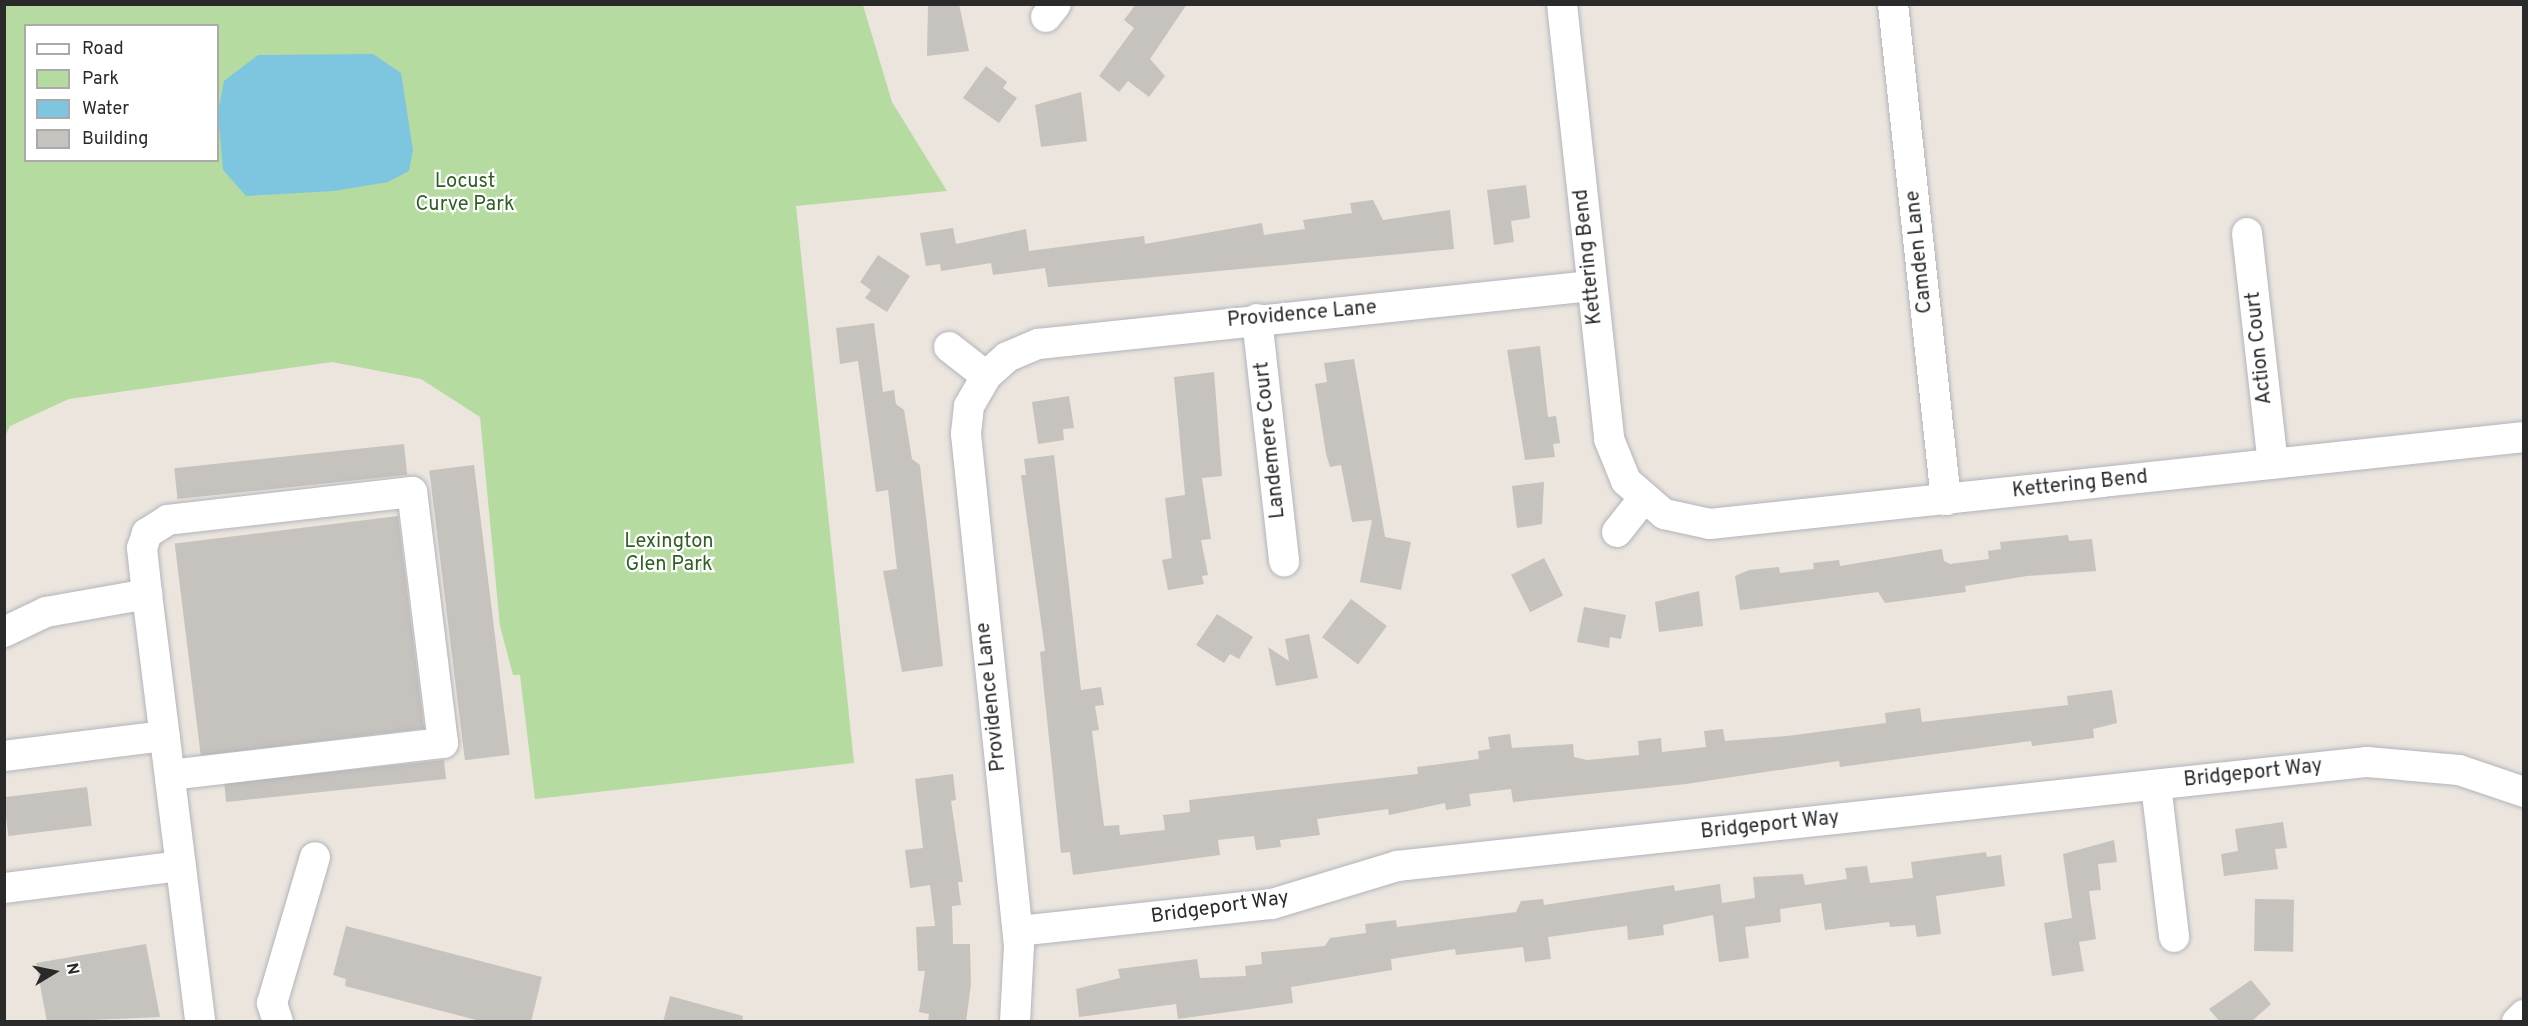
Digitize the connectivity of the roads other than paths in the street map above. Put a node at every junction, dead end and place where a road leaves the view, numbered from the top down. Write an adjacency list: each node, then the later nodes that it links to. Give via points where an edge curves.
1 (1562, 4): 4 (street, Kettering Bend)
2 (1893, 4): 11 (street, Camden Lane)
3 (2247, 232): 9 (street, Action Court)
4 (1591, 286): 5 (street, Providence Lane); 10 (street, Kettering Bend, via 1609,440 1626,481)
5 (1257, 319): 7 (street, Providence Lane, via 1038,344 1007,357); 13 (street, Landemere Court)
6 (949, 347): 7 (street)
7 (986, 376): 24 (street, Providence Lane, via 969,406 966,434)
8 (2523, 437): 9 (street, Kettering Bend)
9 (2273, 464): 11 (street, Kettering Bend)
10 (1642, 499): 11 (street, Kettering Bend, via 1684,522 1710,524); 12 (street)
11 (1946, 500)
12 (1617, 532)
13 (1284, 561)
14 (147, 594): 15 (street, via 46,612); 16 (street); 18 (street, via 142,548 157,524 412,492 443,744)
15 (4, 632)
16 (165, 735): 17 (street); 18 (street)
17 (4, 756)
18 (170, 775): 22 (street)
19 (2156, 785): 20 (street, Bridgeport Way, via 2397,762 2459,770); 24 (street, Bridgeport Way, via 1397,866 1272,904); 25 (street)
20 (2523, 792)
21 (315, 857): 28 (street, via 272,1003)
22 (181, 866): 23 (street); 27 (street)
23 (4, 888)
24 (1018, 931): 29 (street, Providence Lane)
25 (2174, 938)
26 (2523, 1015): 30 (street)
27 (200, 1022)
28 (278, 1022)
29 (1015, 1022)
30 (2517, 1022)

